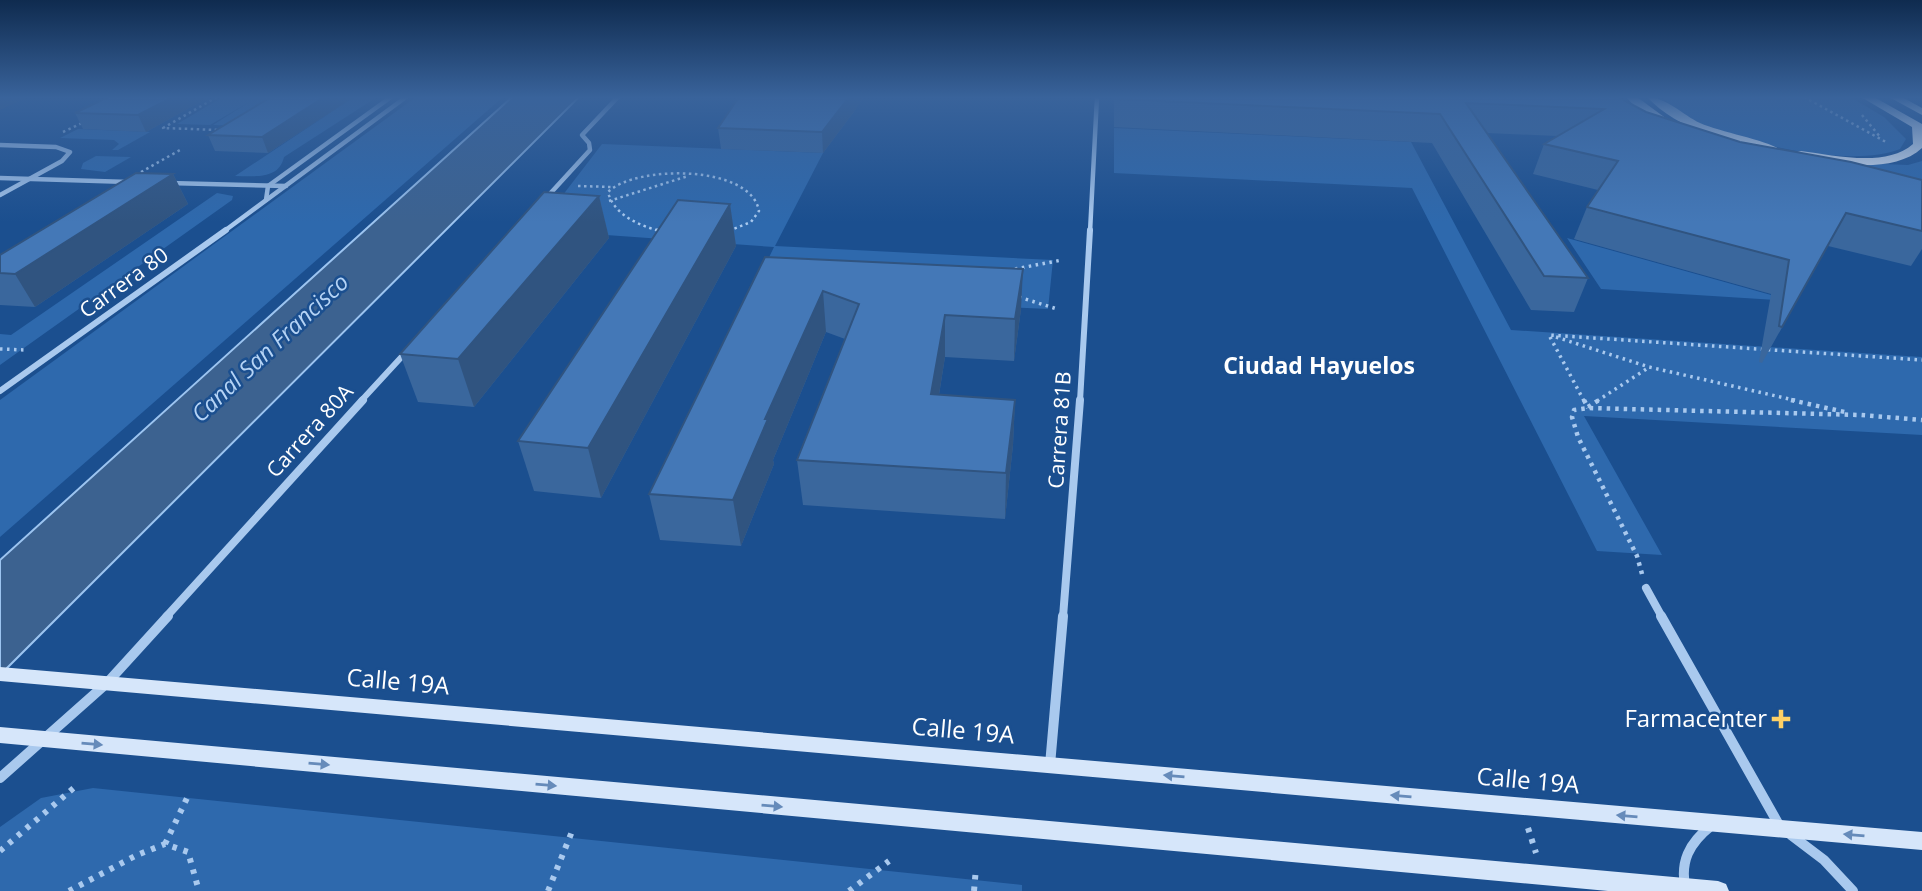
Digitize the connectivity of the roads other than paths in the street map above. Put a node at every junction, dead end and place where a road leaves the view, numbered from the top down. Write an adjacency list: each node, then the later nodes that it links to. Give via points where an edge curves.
1 (334, 139): 15 (street)
2 (350, 139): 16 (street, Carrera 80)
3 (585, 139): 19 (street, via 590,150)
4 (1095, 139): 27 (street, Carrera 81B, via 1078,439)
5 (1708, 139): 9 (main road)
6 (1734, 139): 9 (main road)
7 (1918, 139): 9 (main road, via 1919,145 1901,158)
8 (0, 145): 12 (street, via 71,152)
9 (1785, 155): 10 (main road)
10 (1874, 174)
11 (0, 178): 12 (street)
12 (28, 179): 13 (street); 17 (street)
13 (133, 179)
14 (158, 183): 15 (street)
15 (268, 186): 16 (street); 18 (street)
16 (287, 186): 18 (street, Carrera 80)
17 (0, 195)
18 (266, 200): 21 (street, Carrera 80)
19 (540, 205)
20 (410, 349): 24 (street, Carrera 80A)
21 (0, 391)
22 (1646, 588): 30 (street)
23 (8, 674): 24 (street, Calle 19A)
24 (107, 683): 26 (street, Carrera 80A); 27 (street, Calle 19A)
25 (0, 736): 26 (street)
26 (46, 740): 28 (street, Carrera 80A); 32 (street, one-way to 32)
27 (1050, 765): 29 (street, Calle 19A, one-way to 27)
28 (0, 778)
29 (1715, 823): 30 (street, Calle 19A); 32 (street, via 1686,849 1682,867)
30 (1781, 828): 31 (street, Calle 19A, one-way to 30); 34 (street, via 1815,852)
31 (1922, 841)
32 (1685, 889): 33 (street)
33 (1718, 891)
34 (1853, 891)

